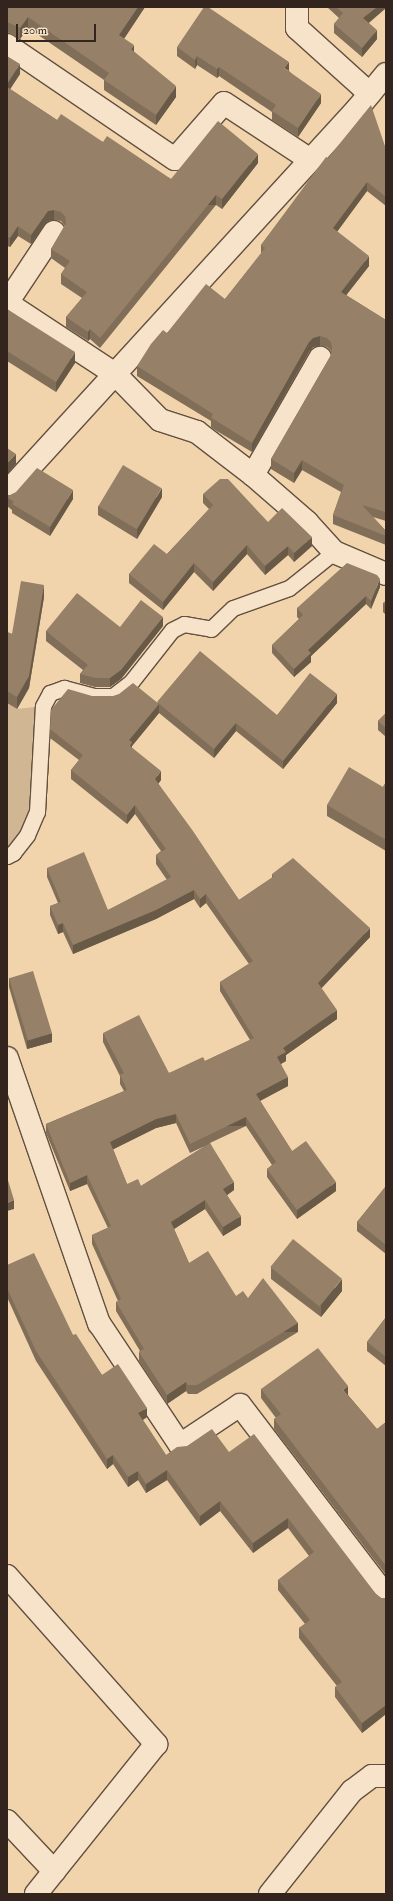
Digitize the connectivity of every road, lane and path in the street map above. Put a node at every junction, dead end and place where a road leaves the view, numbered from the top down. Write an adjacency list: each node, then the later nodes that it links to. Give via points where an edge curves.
1 (297, 7): 4 (street, via 297,28)
2 (7, 45): 5 (street, via 175,159 224,103)
3 (386, 74): 4 (street)
4 (370, 94): 5 (street)
5 (309, 159): 9 (street)
6 (54, 232): 7 (street)
7 (7, 303): 9 (street)
8 (320, 358): 10 (street)
9 (115, 374): 10 (street, via 160,420 197,432); 11 (street)
10 (253, 475): 12 (street, via 307,522)
11 (7, 492)
12 (334, 552): 13 (street); 14 (lane, via 289,588 233,608 211,629 184,624 172,630 130,682 113,696 94,696 64,688 50,693 43,706 37,812 27,835 13,853)
13 (386, 574)
14 (7, 856)
15 (7, 1058): 17 (street, via 99,1323 180,1445 240,1405)
16 (7, 1576): 20 (street, via 156,1744)
17 (386, 1596)
18 (386, 1776): 22 (street, via 372,1776 352,1791)
19 (7, 1821): 20 (street)
20 (54, 1871): 21 (street)
21 (36, 1894)
22 (270, 1894)

